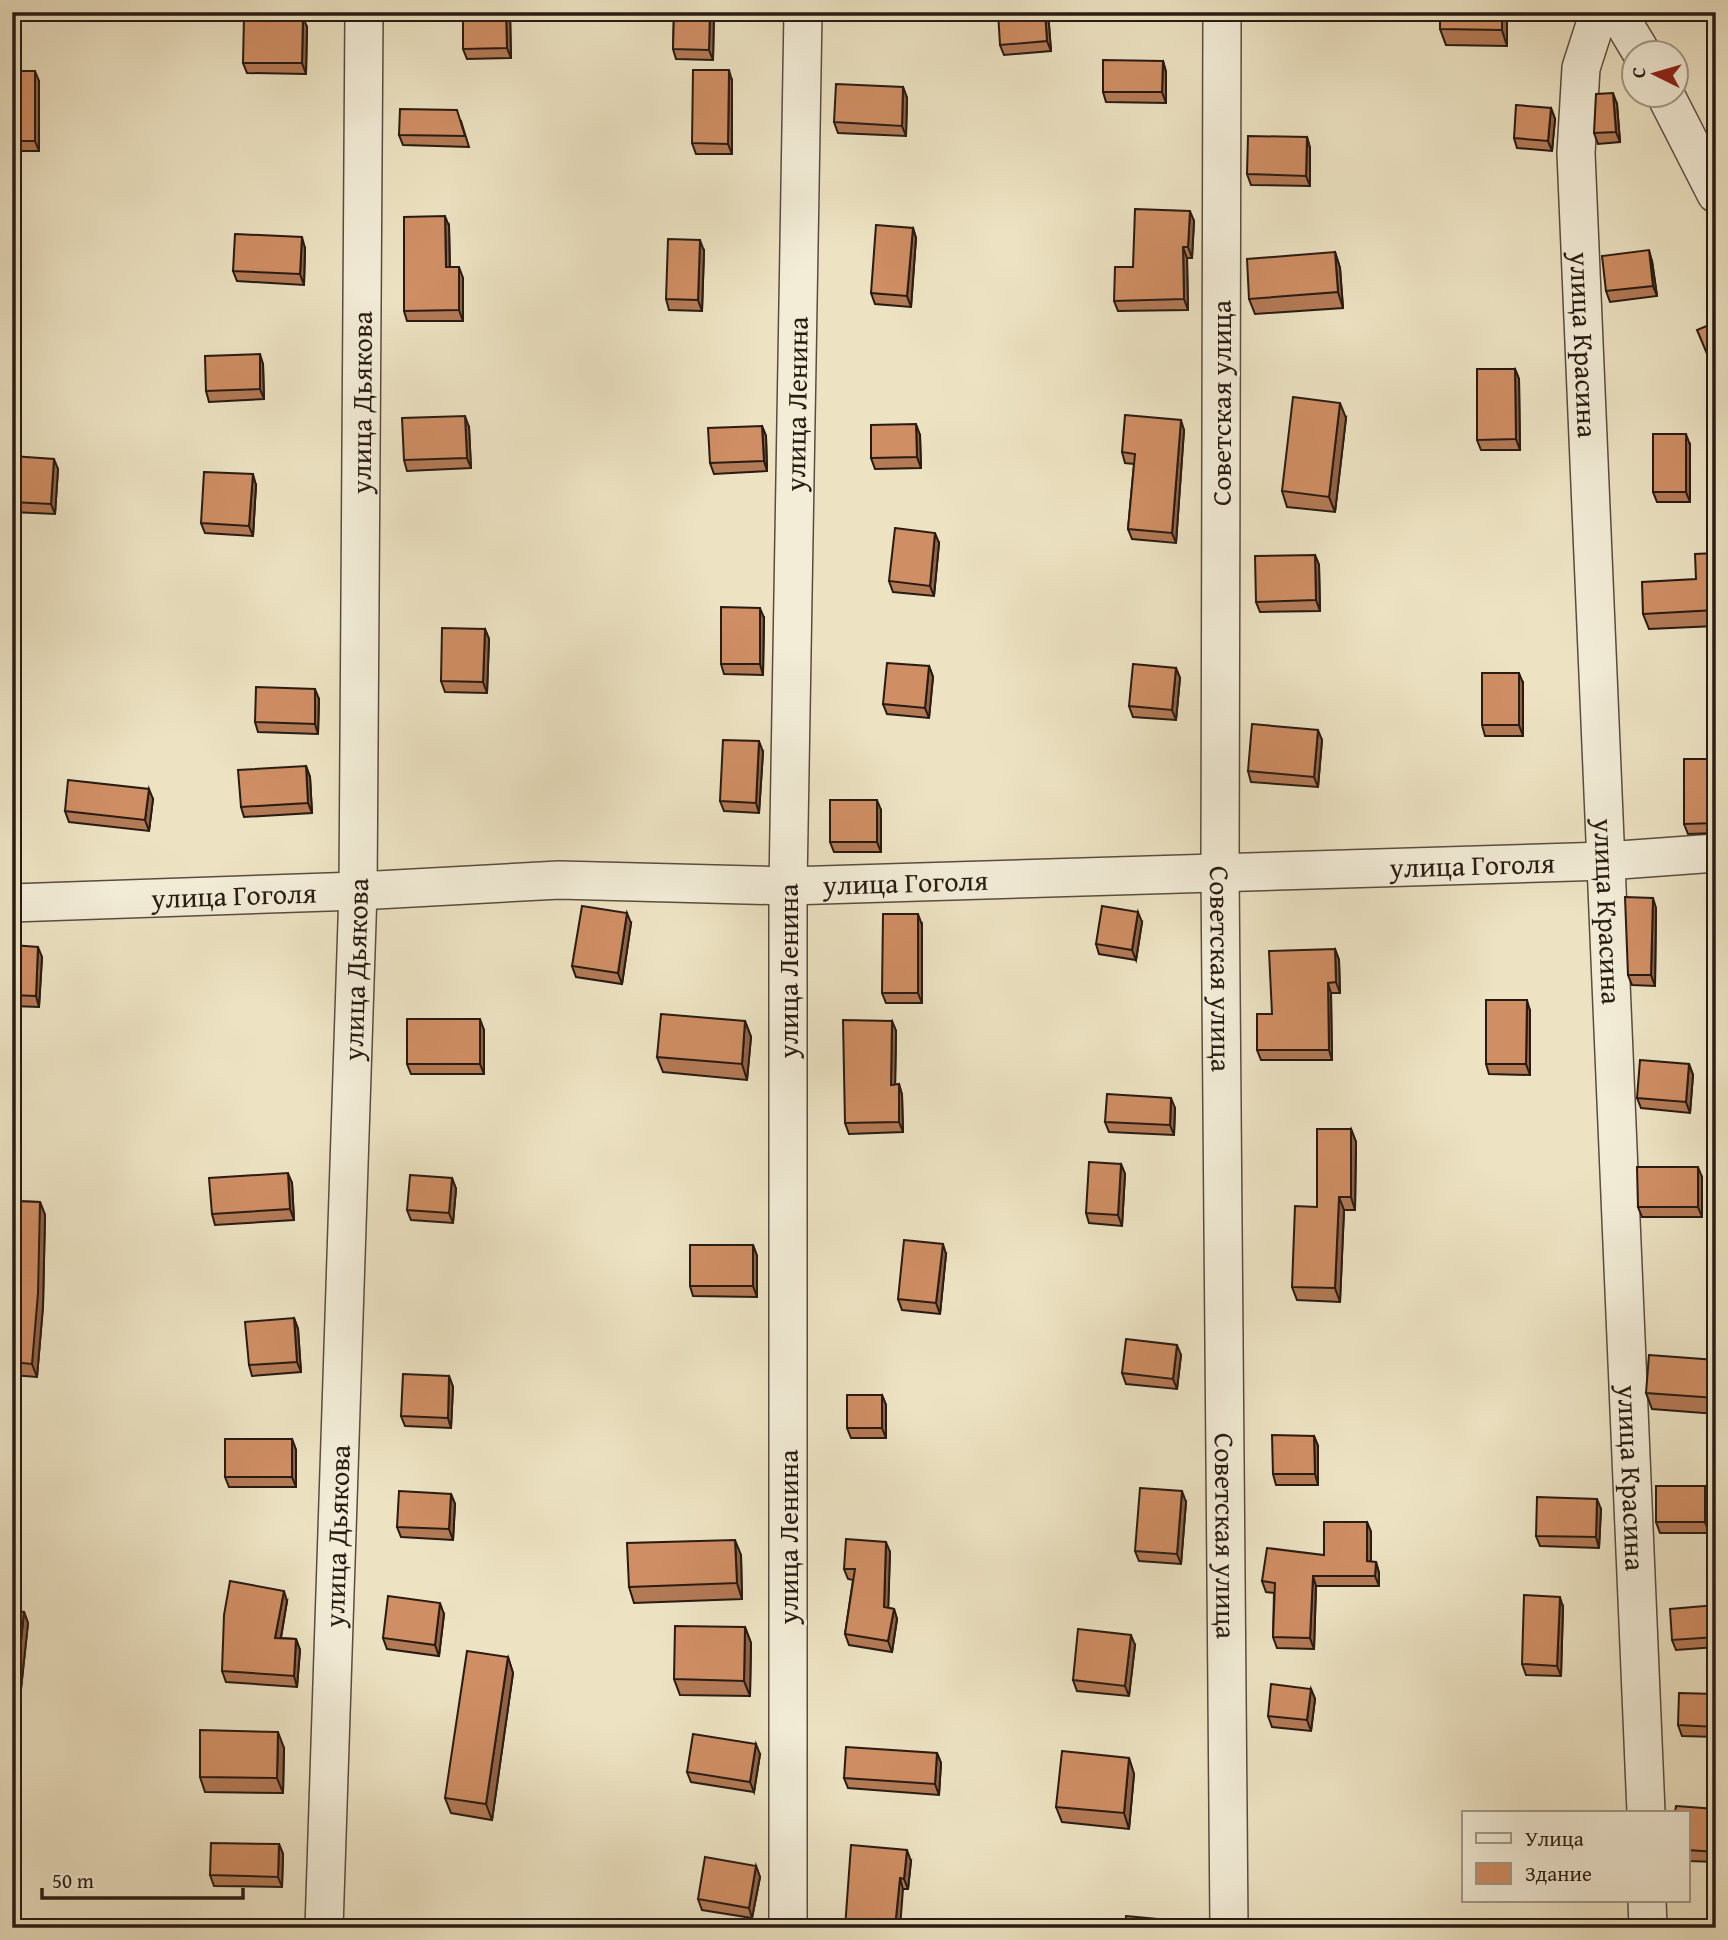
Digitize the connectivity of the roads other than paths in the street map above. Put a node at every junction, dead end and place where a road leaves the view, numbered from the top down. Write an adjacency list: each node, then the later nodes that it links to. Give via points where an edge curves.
1 (364, 12): 13 (street, улица Дьякова)
2 (803, 12): 12 (street, улица Ленина)
3 (1222, 12): 11 (street, Советская улица)
4 (1599, 12): 10 (street, улица Красина, via 1581,68 1576,153)
5 (1617, 12): 6 (street)
6 (1633, 38)
7 (1672, 108): 8 (street)
8 (1716, 194)
9 (1716, 853): 10 (street, улица Гоголя)
10 (1606, 861): 11 (street, улица Гоголя); 15 (street, улица Красина)
11 (1220, 873): 12 (street, улица Гоголя); 19 (street, Советская улица)
12 (788, 886): 13 (street, улица Гоголя, via 559,880); 18 (street, улица Ленина)
13 (358, 891): 14 (street, улица Гоголя); 17 (street, улица Дьякова)
14 (12, 903)
15 (1646, 1811)
16 (1647, 1902): 20 (street)
17 (324, 1928)
18 (788, 1928)
19 (1228, 1928)
20 (1647, 1928)

